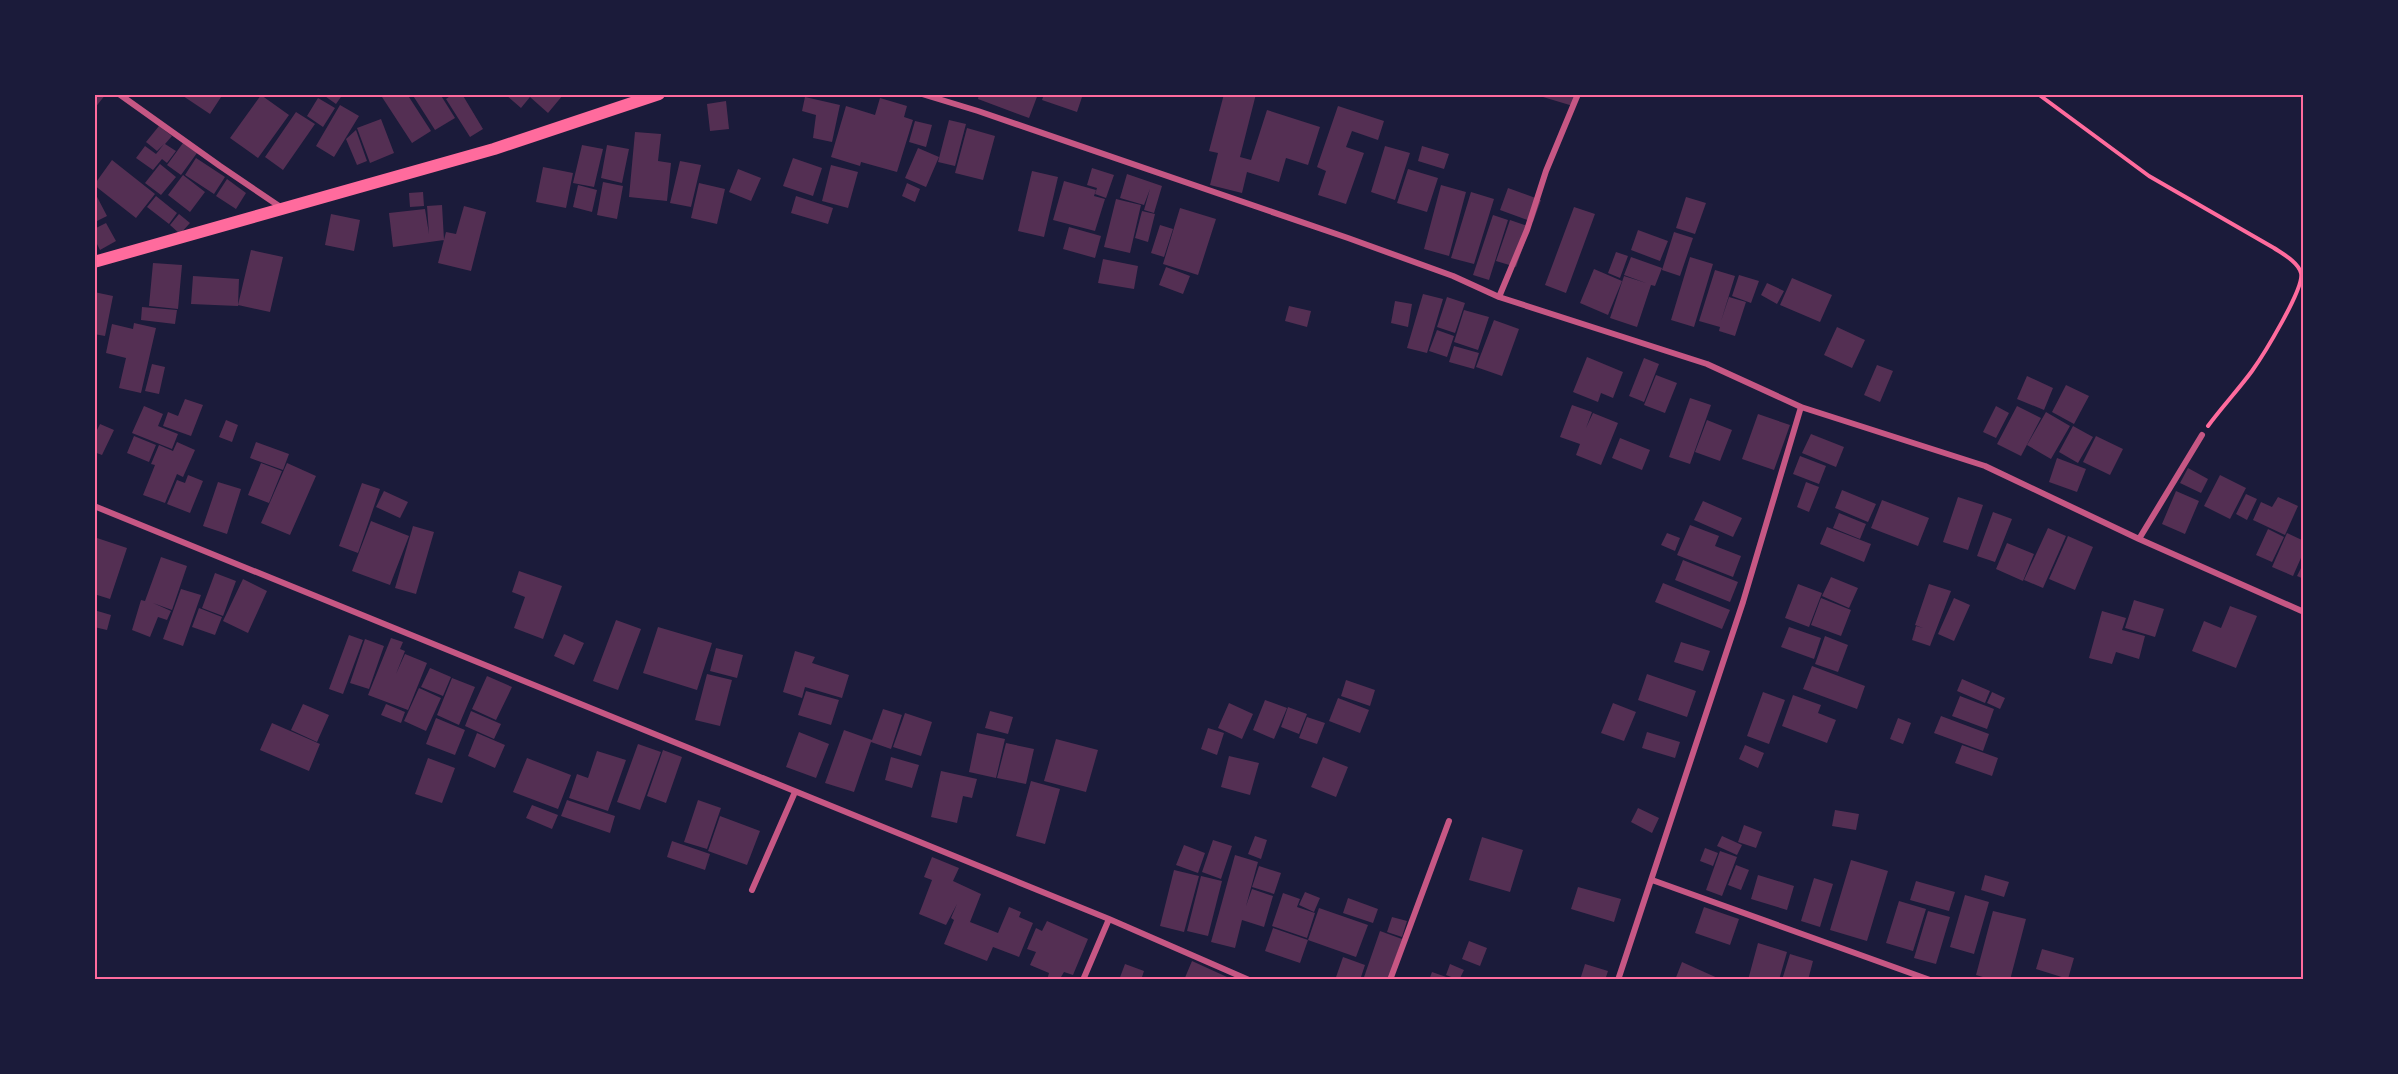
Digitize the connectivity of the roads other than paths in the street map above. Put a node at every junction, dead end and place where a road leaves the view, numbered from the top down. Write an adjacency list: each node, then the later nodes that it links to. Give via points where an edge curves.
1 (120, 94): 5 (street)
2 (659, 94): 5 (main road, via 494,150)
3 (922, 94): 7 (street, via 1348,238)
4 (1578, 94): 7 (street)
5 (285, 210): 6 (main road)
6 (94, 262)
7 (1499, 297): 8 (street, via 1707,364)
8 (1801, 407): 11 (street, via 1985,466); 15 (street, via 1743,602)
9 (2202, 435): 11 (street)
10 (94, 507): 13 (street)
11 (2139, 539): 12 (street)
12 (2304, 612)
13 (795, 792): 16 (street); 17 (street)
14 (1449, 821): 20 (street)
15 (1652, 880): 21 (street); 22 (street)
16 (752, 890)
17 (1109, 920): 18 (street); 19 (street)
18 (1083, 980)
19 (1249, 980)
20 (1390, 980)
21 (1618, 980)
22 (1930, 980)

